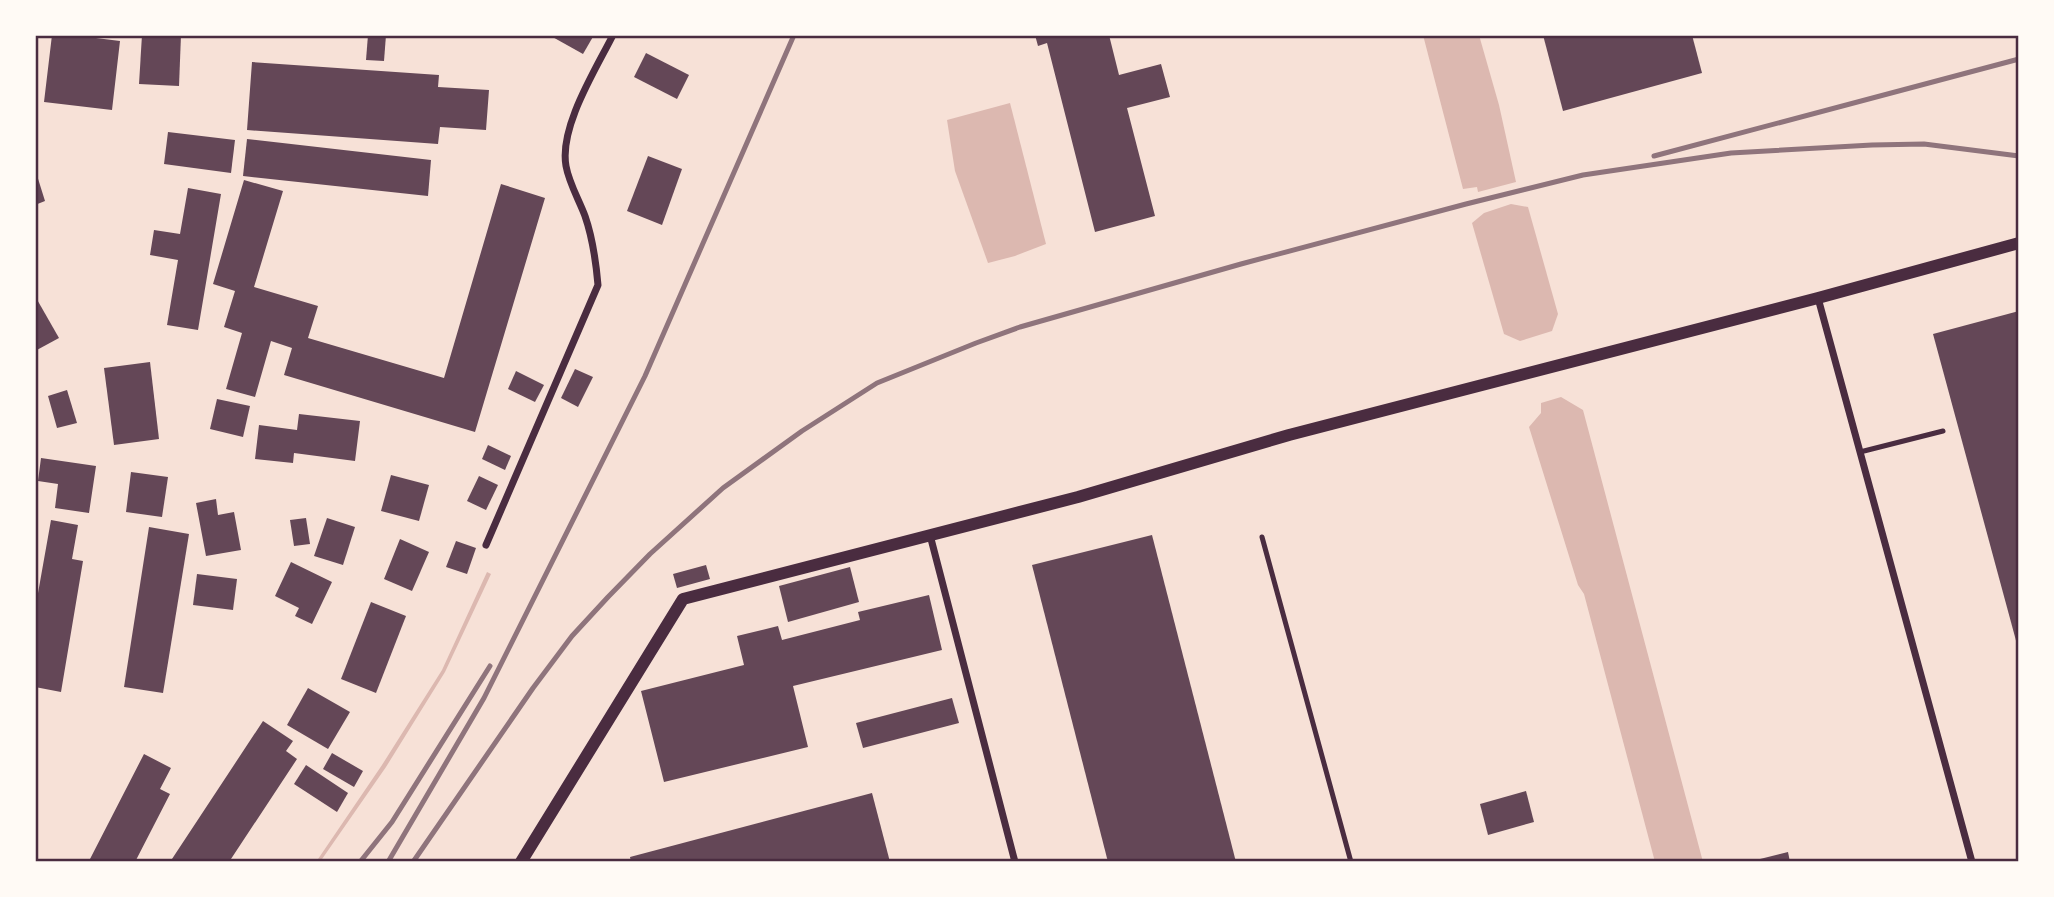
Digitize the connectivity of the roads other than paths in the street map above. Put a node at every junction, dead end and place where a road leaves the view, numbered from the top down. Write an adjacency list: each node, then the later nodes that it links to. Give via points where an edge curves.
1 (613, 35): 8 (street, via 574,114 567,140 566,165 596,257 598,285)
2 (2019, 243): 3 (street)
3 (1818, 298): 5 (street); 6 (street, via 1289,435)
4 (1943, 431): 5 (lane)
5 (1860, 452): 12 (street)
6 (930, 536): 9 (street, via 682,599); 10 (street)
7 (1262, 537): 11 (lane)
8 (486, 545)
9 (521, 862)
10 (1015, 862)
11 (1351, 862)
12 (1972, 862)

